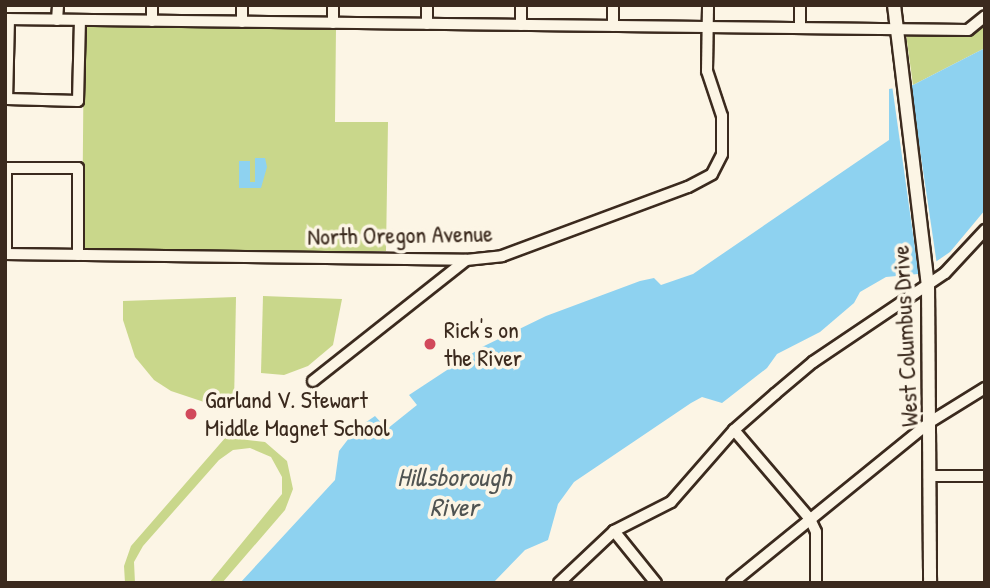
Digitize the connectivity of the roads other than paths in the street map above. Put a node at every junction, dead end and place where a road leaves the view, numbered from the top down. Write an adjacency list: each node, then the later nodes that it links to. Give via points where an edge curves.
1 (58, 5): 13 (street)
2 (152, 5): 15 (street)
3 (242, 5): 16 (street)
4 (333, 5): 17 (street)
5 (427, 5): 18 (street)
6 (521, 5): 19 (street)
7 (613, 5): 20 (street)
8 (708, 5): 21 (street, North Oregon Avenue)
9 (800, 5): 22 (street)
10 (894, 5): 23 (main road, West Columbus Drive)
11 (985, 16): 23 (street, via 968,30)
12 (7, 19): 13 (street); 14 (street, via 7,99 78,101)
13 (57, 20): 14 (street)
14 (80, 20): 15 (street)
15 (152, 21): 16 (street)
16 (242, 22): 17 (street)
17 (333, 23): 18 (street)
18 (427, 24): 19 (street)
19 (521, 25): 20 (street)
20 (612, 26): 21 (street)
21 (708, 27): 22 (street); 28 (street, North Oregon Avenue, via 707,71 722,116 722,154 712,174 502,256)
22 (800, 29): 23 (street)
23 (894, 30): 29 (main road, West Columbus Drive)
24 (6, 168): 26 (street); 27 (street, via 78,168)
25 (985, 230): 29 (street)
26 (6, 254): 27 (street, North Oregon Avenue)
27 (78, 255): 28 (street, North Oregon Avenue)
28 (466, 260): 30 (street)
29 (927, 279): 32 (main road, West Columbus Drive); 33 (street, via 813,362)
30 (313, 380)
31 (985, 388): 32 (street)
32 (930, 422): 34 (main road, West Columbus Drive); 36 (street)
33 (734, 430): 36 (street); 37 (street, via 671,502)
34 (931, 476): 35 (street); 42 (main road, West Columbus Drive)
35 (985, 476)
36 (810, 519): 40 (street); 41 (street, via 816,532)
37 (614, 531): 38 (street); 39 (street)
38 (559, 583)
39 (656, 583)
40 (732, 583)
41 (816, 583)
42 (930, 583)

